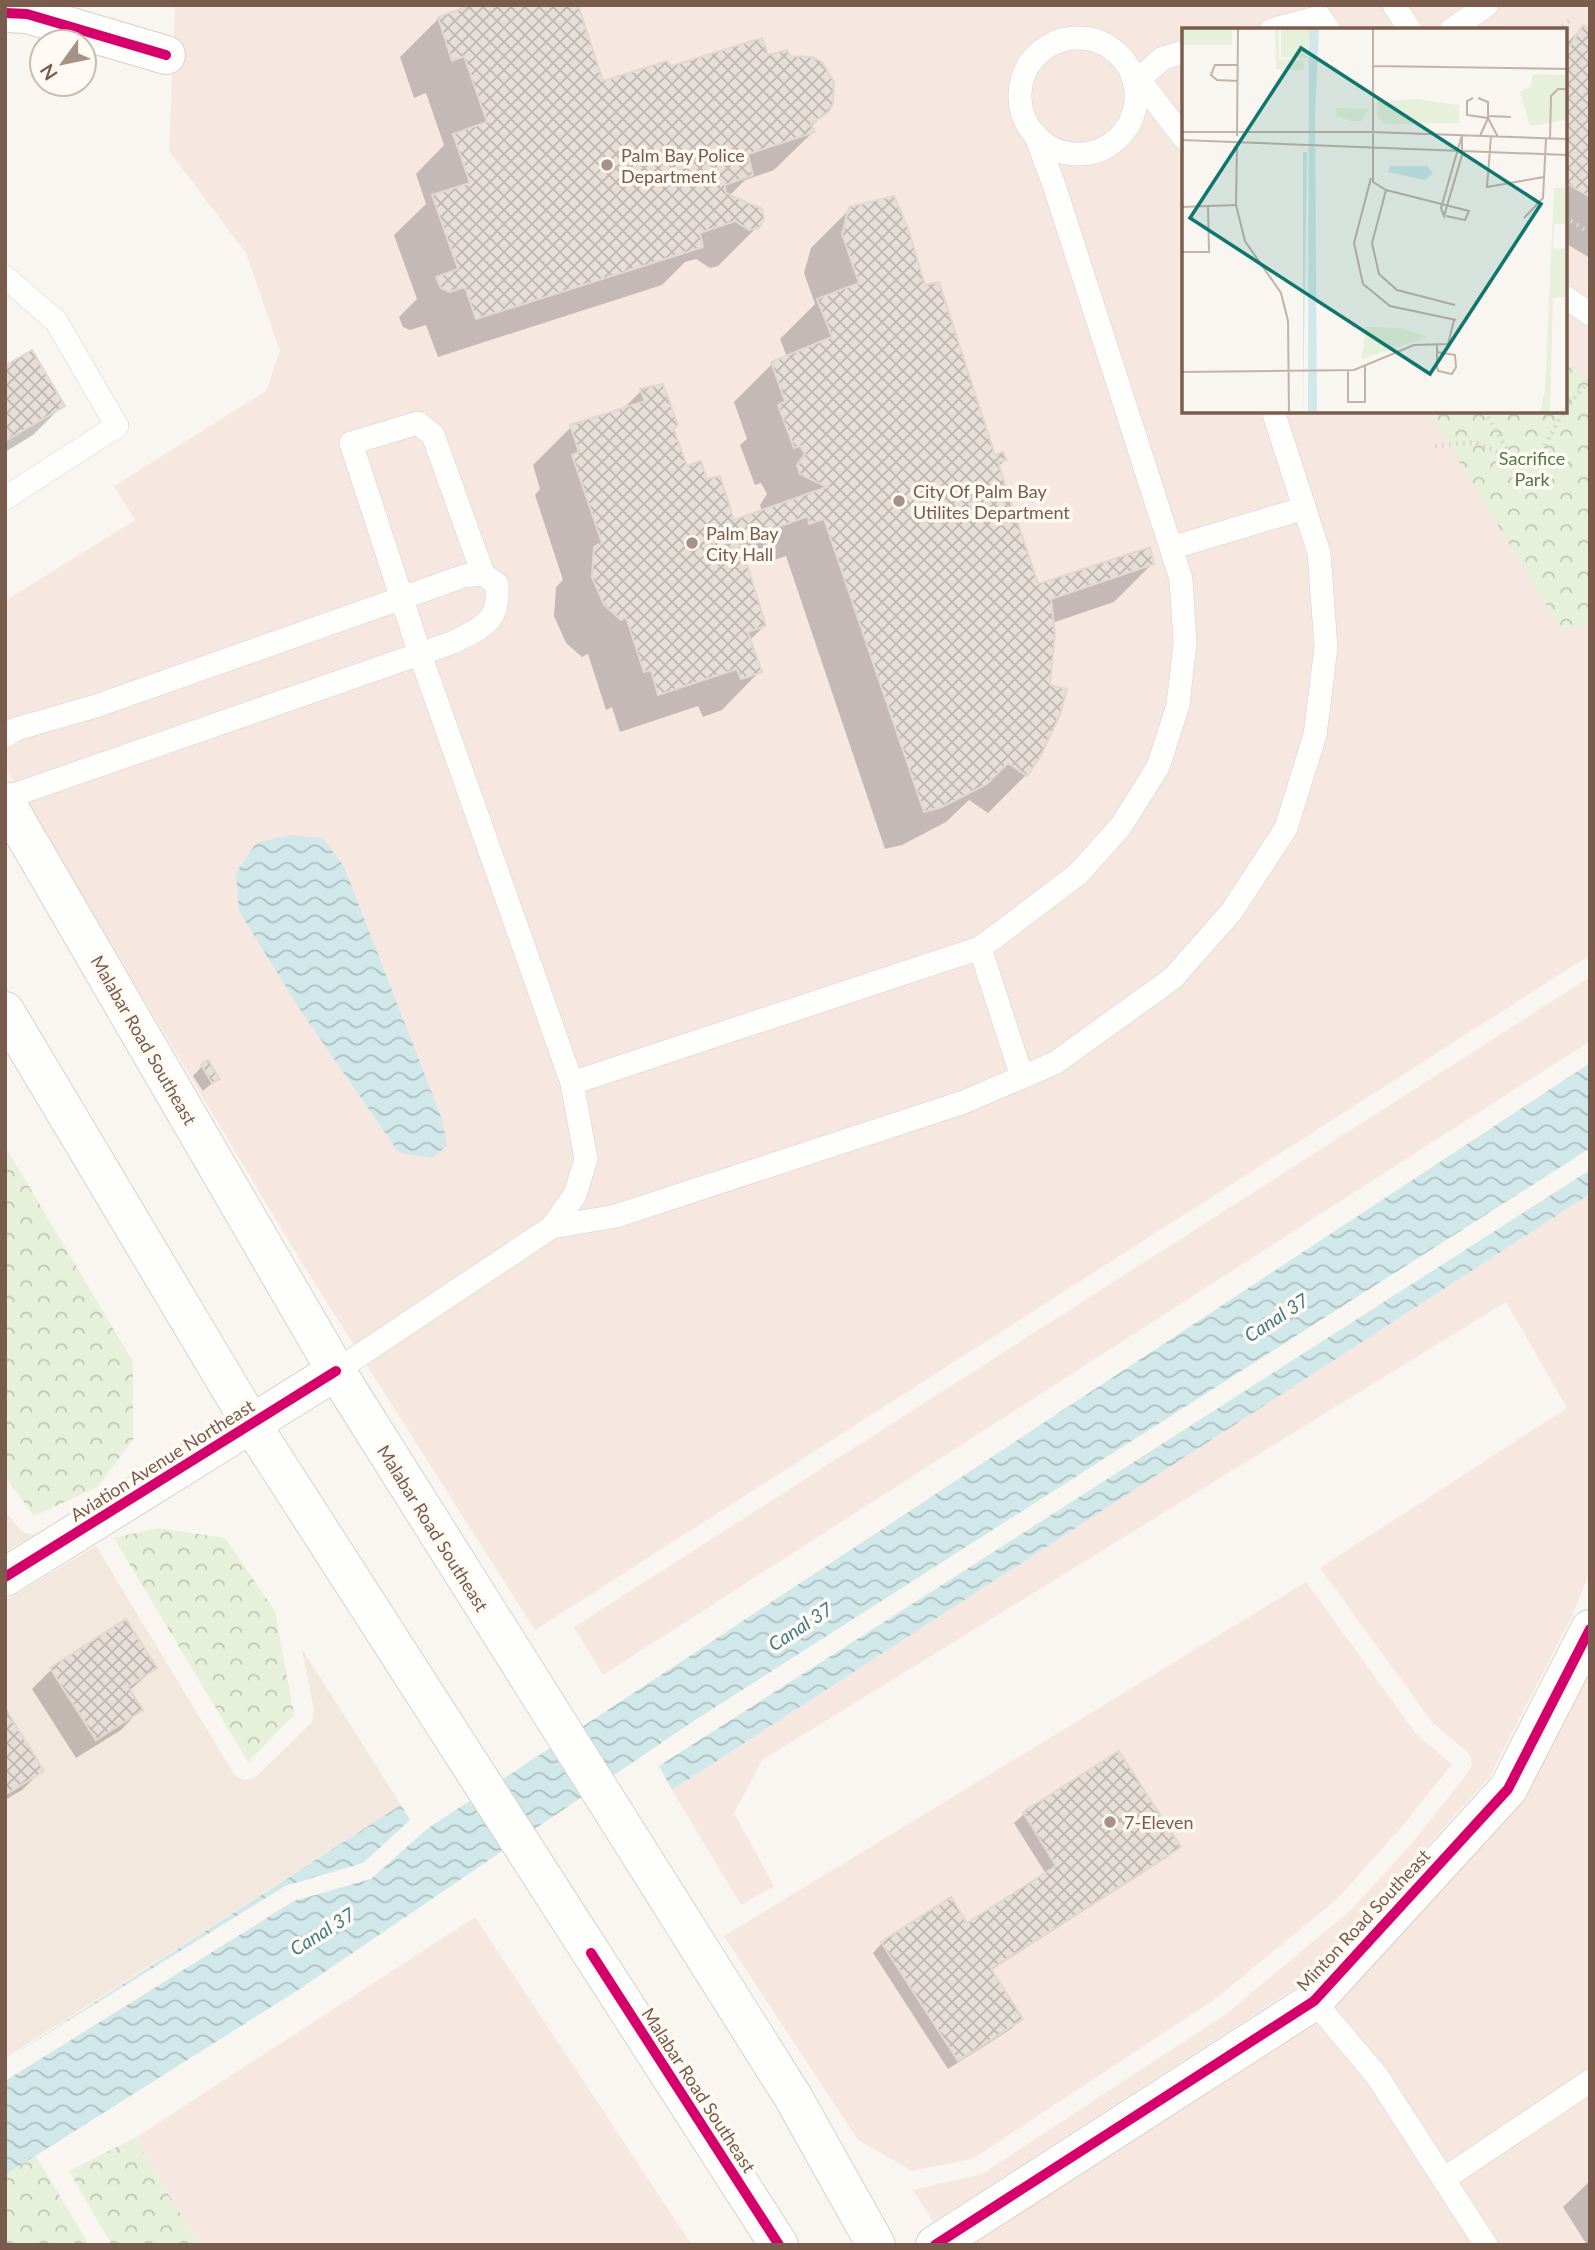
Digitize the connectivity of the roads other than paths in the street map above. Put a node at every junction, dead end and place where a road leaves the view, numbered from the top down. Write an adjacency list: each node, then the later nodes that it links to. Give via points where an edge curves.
1 (1394, 5): 6 (lane)
2 (1487, 5): 7 (lane)
3 (5, 13): 9 (main road, via 27,14)
4 (1279, 28): 5 (lane, via 1320,17)
5 (1328, 28)
6 (1409, 28)
7 (1454, 28)
8 (1182, 53): 10 (lane)
9 (166, 55)
10 (1133, 71): 11 (lane, via 1132,118 1109,146 1069,154 1050,147); 11 (lane, via 1107,45 1080,37 1053,43 1032,60 1020,92 1024,117); 12 (lane)
11 (1035, 134): 19 (lane)
12 (1182, 135)
13 (5, 277): 17 (lane, via 56,321 117,426)
14 (1567, 298): 15 (lane)
15 (1590, 314)
16 (1274, 413): 18 (lane)
17 (5, 498)
18 (1305, 508): 19 (lane); 27 (lane, via 1319,553 1326,648 1315,735 1286,828 1232,911 1173,978 1055,1063)
19 (1171, 548): 25 (lane, via 1181,579 1185,643 1178,705 1158,768 1121,826 1078,874)
20 (484, 574): 21 (lane, via 464,576); 21 (lane, via 433,435 418,423 351,443); 22 (lane, via 497,584 498,605 488,623)
21 (402, 598): 22 (lane); 23 (lane)
22 (420, 654): 24 (lane); 28 (lane)
23 (5, 736)
24 (5, 800): 30 (main road, Malabar Road Southeast)
25 (980, 948): 27 (lane); 28 (lane)
26 (5, 1011): 31 (main road, Malabar Road Southeast)
27 (1022, 1077): 29 (lane, via 964,1102 616,1216)
28 (572, 1083): 29 (lane, via 586,1159 575,1195)
29 (552, 1227): 30 (lane)
30 (336, 1371): 31 (main road, Aviation Avenue Northeast); 38 (main road, Malabar Road Southeast, via 793,2097)
31 (253, 1425): 32 (main road, Aviation Avenue Northeast); 37 (main road, Malabar Road Southeast)
32 (5, 1577)
33 (1590, 1629): 34 (main road, Minton Road Southeast, via 1508,1789)
34 (1314, 2001): 36 (lane, via 1377,2076); 39 (main road, Minton Road Southeast)
35 (1590, 2081): 36 (lane)
36 (1444, 2179): 40 (lane)
37 (779, 2245)
38 (876, 2245)
39 (935, 2245)
40 (1486, 2245)

